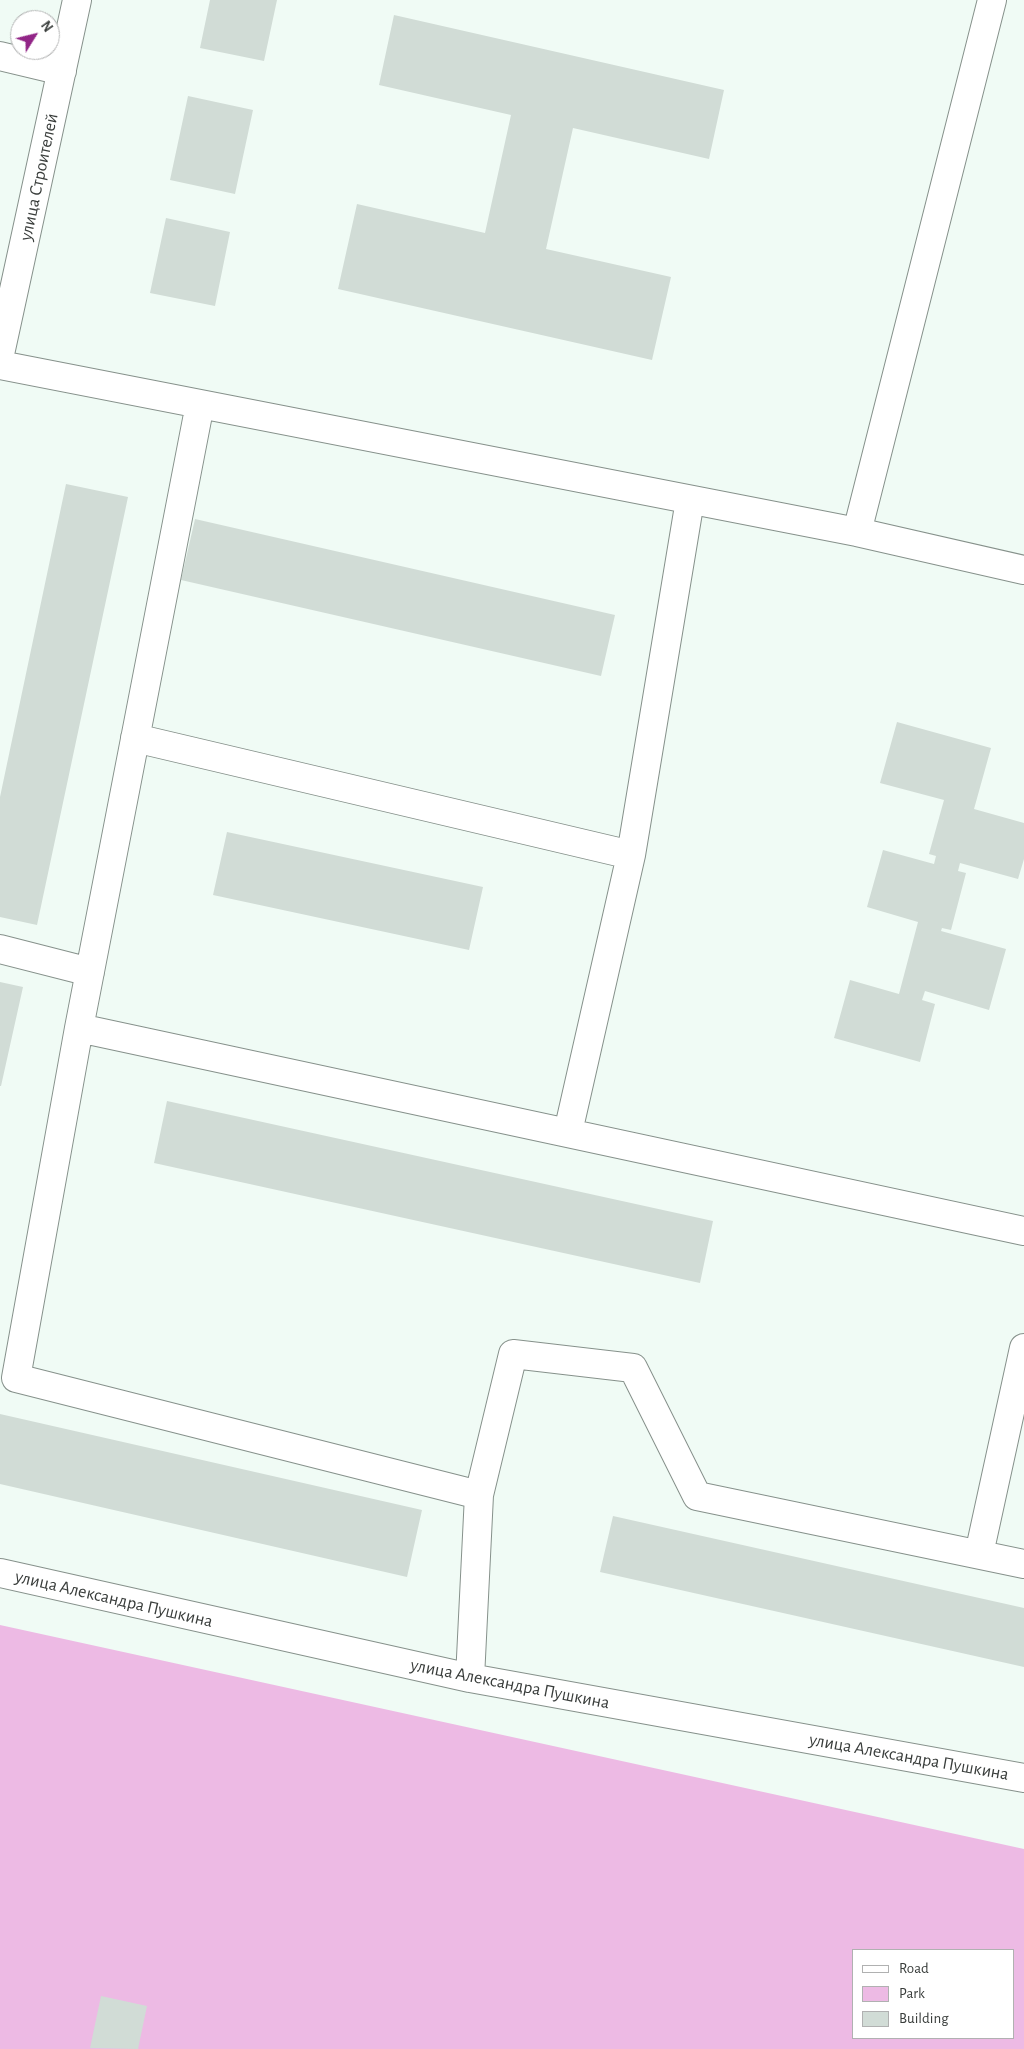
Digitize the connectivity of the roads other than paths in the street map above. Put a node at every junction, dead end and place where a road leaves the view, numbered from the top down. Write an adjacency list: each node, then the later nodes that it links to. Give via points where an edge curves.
1 (77, 0): 4 (street, улица Строителей)
2 (992, 0): 9 (street)
3 (0, 56): 4 (street)
4 (62, 71): 5 (street, улица Строителей)
5 (0, 354)
6 (0, 365): 7 (street)
7 (200, 404): 8 (street); 11 (street)
8 (690, 500): 9 (street); 12 (street)
9 (857, 532): 10 (street)
10 (1024, 570)
11 (135, 738): 12 (street); 14 (street)
12 (631, 855): 16 (street)
13 (0, 949): 14 (street)
14 (90, 972): 15 (street)
15 (79, 1028): 16 (street); 19 (street, via 16,1378)
16 (568, 1132): 17 (street)
17 (1024, 1230)
18 (1024, 1348): 20 (street)
19 (479, 1495): 20 (street, via 513,1354 624,1366 633,1368 697,1496); 23 (street)
20 (979, 1554): 21 (street)
21 (1024, 1564)
22 (0, 1573): 23 (street, улица Александра Пушкина)
23 (470, 1678): 24 (street, улица Александра Пушкина)
24 (1024, 1778)

